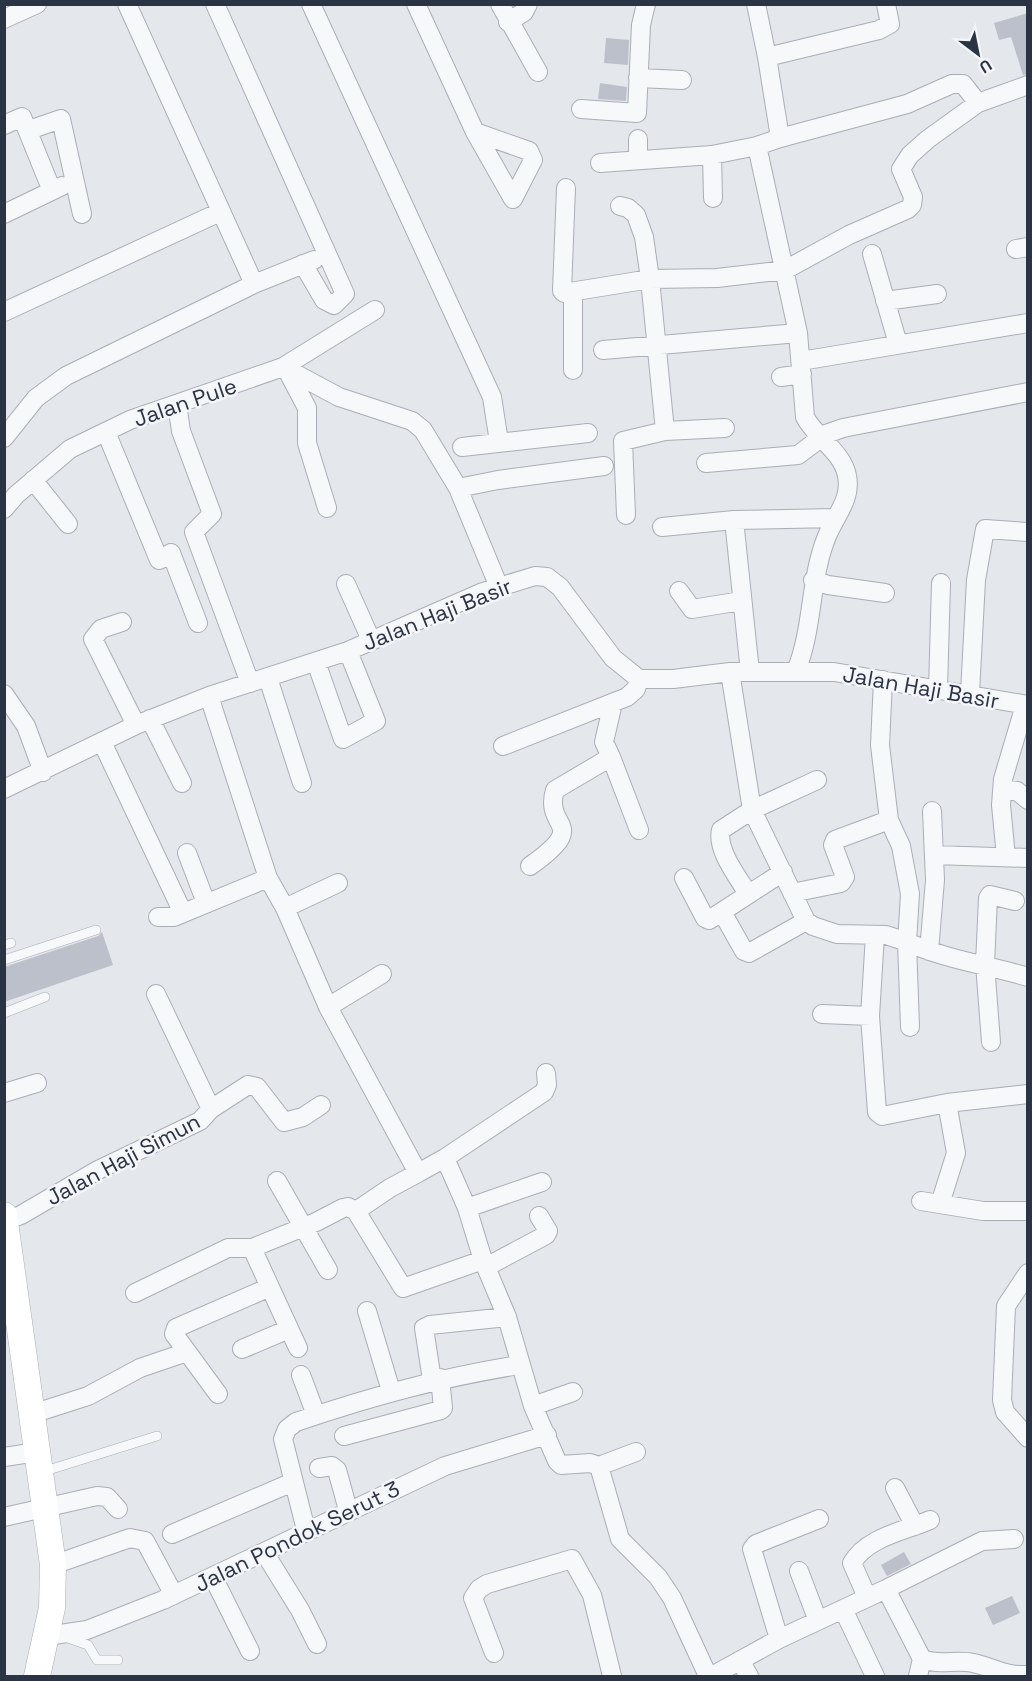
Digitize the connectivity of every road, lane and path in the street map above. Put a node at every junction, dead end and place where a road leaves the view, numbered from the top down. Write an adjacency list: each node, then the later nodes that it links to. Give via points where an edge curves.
1 (37, 4): 11 (street)
2 (127, 4): 34 (street)
3 (215, 4): 38 (street)
4 (311, 4): 65 (street, via 492,397)
5 (416, 4): 22 (street)
6 (500, 4): 12 (street)
7 (528, 4): 12 (street, via 524,12)
8 (646, 4): 15 (street)
9 (756, 4): 13 (street)
10 (886, 4): 13 (street, via 890,24 879,30)
11 (4, 19)
12 (508, 22): 14 (street)
13 (767, 57): 23 (street)
14 (538, 72)
15 (638, 78): 16 (street); 19 (street, via 637,113)
16 (682, 80)
17 (1028, 85): 18 (street)
18 (978, 103): 23 (street, via 963,84 952,84 907,104); 40 (street, via 910,155 901,169 913,197 908,209)
19 (590, 109)
20 (4, 125): 21 (street, via 22,117)
21 (29, 130): 29 (street, via 61,119); 31 (street)
22 (475, 132)
23 (780, 138): 25 (street)
24 (638, 139): 27 (street)
25 (757, 146): 26 (street); 40 (street)
26 (712, 155): 27 (street); 32 (street)
27 (638, 160): 28 (street)
28 (600, 163)
29 (74, 180): 31 (street); 36 (street)
30 (566, 188): 43 (street, via 562,291)
31 (52, 191): 35 (street)
32 (712, 198)
33 (620, 206): 41 (street, via 636,214)
34 (220, 212): 42 (street); 47 (street)
35 (4, 214)
36 (82, 214)
37 (872, 254): 45 (street)
38 (326, 255): 39 (street); 39 (street, via 345,294 334,305 324,300)
39 (303, 264): 42 (street)
40 (785, 270): 41 (street, via 717,278); 49 (street)
41 (650, 279): 43 (street); 50 (street)
42 (254, 284): 63 (street, via 50,385)
43 (573, 292): 55 (street)
44 (936, 294): 45 (street)
45 (885, 301): 51 (street)
46 (375, 310): 54 (street, Jalan Pule)
47 (4, 312)
48 (1028, 323): 51 (street)
49 (798, 333): 50 (street); 53 (street)
50 (657, 344): 52 (street); 60 (street)
51 (898, 344): 53 (street)
52 (603, 350)
53 (802, 367): 56 (street); 64 (street, via 805,417)
54 (286, 370): 58 (street, Jalan Pule); 70 (street, via 339,397 412,421 423,430); 71 (street, via 307,408 307,443)
55 (573, 370)
56 (781, 377)
57 (1028, 392): 64 (street, via 843,428)
58 (177, 404): 61 (street, Jalan Pule); 97 (street, via 181,431 212,514 194,532)
59 (725, 428): 60 (street)
60 (665, 431): 73 (street, via 623,441)
61 (106, 432): 69 (street, Jalan Pule, via 70,449); 87 (street, via 159,560 171,553)
62 (588, 433): 65 (street)
63 (4, 438)
64 (821, 438): 67 (street, via 798,454); 74 (street, via 847,475 848,488)
65 (499, 442): 66 (street)
66 (462, 447)
67 (706, 463)
68 (604, 466): 70 (street)
69 (33, 480): 72 (street, Jalan Pule); 76 (street)
70 (458, 488): 82 (street)
71 (327, 508)
72 (4, 509)
73 (626, 514)
74 (836, 518): 75 (street); 79 (street)
75 (734, 520): 77 (street); 85 (street)
76 (68, 524)
77 (662, 527)
78 (1028, 532): 99 (street, via 985,529 976,580)
79 (813, 580): 84 (street); 91 (street, via 810,626)
80 (941, 583): 98 (street)
81 (346, 584): 88 (street)
82 (498, 587): 88 (street, Jalan Haji Basir); 95 (street, Jalan Haji Basir, via 547,576 560,586 613,658)
83 (679, 591): 85 (street, via 692,609)
84 (885, 593)
85 (741, 602): 93 (street)
86 (122, 621): 104 (street, via 101,629 93,639)
87 (198, 623)
88 (371, 640): 89 (street, Jalan Haji Basir)
89 (348, 651): 90 (street, Jalan Haji Basir); 90 (street, via 376,721 343,739)
90 (316, 662): 94 (street, Jalan Haji Basir)
91 (796, 671): 93 (street, Jalan Haji Basir); 96 (street, Jalan Haji Basir)
92 (730, 672): 93 (street, Jalan Haji Basir); 95 (street, Jalan Haji Basir); 115 (street)
93 (750, 672)
94 (268, 678): 97 (street, Jalan Haji Basir); 111 (street)
95 (639, 679): 102 (street, via 636,689)
96 (883, 680): 98 (street, Jalan Haji Basir); 117 (street, via 880,745)
97 (250, 683): 101 (street, Jalan Haji Basir)
98 (938, 689): 99 (street, Jalan Haji Basir)
99 (970, 693): 103 (street, Jalan Haji Basir)
100 (4, 694): 108 (street, via 26,726)
101 (209, 696): 104 (street, Jalan Haji Basir); 125 (street)
102 (613, 703): 106 (street); 107 (street, via 604,742)
103 (1026, 705): 113 (street, via 1006,764)
104 (143, 722): 105 (street, Jalan Haji Basir); 110 (street)
105 (102, 742): 108 (street, Jalan Haji Basir); 134 (street)
106 (503, 746)
107 (611, 757): 118 (street); 123 (street, via 555,790 552,800 563,825 563,836 555,849)
108 (43, 772): 112 (street, Jalan Haji Basir)
109 (817, 780): 115 (street)
110 (182, 783)
111 (302, 783)
112 (4, 789)
113 (1003, 789): 114 (street, via 1017,791); 121 (street)
114 (1028, 800)
115 (752, 810): 124 (street); 129 (street, via 725,825 719,837)
116 (932, 811): 120 (street)
117 (889, 820): 128 (street, via 835,840 833,845 845,877 841,883); 139 (street, via 901,846 910,894)
118 (639, 830)
119 (187, 853): 131 (street)
120 (934, 855): 121 (street); 140 (street)
121 (1006, 857): 122 (street)
122 (1028, 858)
123 (530, 866)
124 (783, 872): 128 (street); 129 (street)
125 (268, 878): 131 (street); 132 (street)
126 (684, 878): 133 (street, via 707,920)
127 (338, 883): 132 (street)
128 (792, 893): 136 (street)
129 (748, 894): 133 (street)
130 (1015, 901): 142 (street, via 988,897)
131 (206, 903): 134 (street)
132 (285, 908): 147 (street)
133 (722, 912): 136 (street, via 744,951 749,953)
134 (183, 913): 135 (street)
135 (158, 917)
136 (806, 921): 138 (street, via 837,934)
137 (96, 930): 141 (lane)
138 (875, 935): 139 (street); 150 (street)
139 (907, 942): 140 (street); 151 (street)
140 (929, 951): 142 (street)
141 (4, 960)
142 (985, 964): 144 (street); 152 (street)
143 (382, 974): 147 (street)
144 (1028, 976)
145 (156, 994): 159 (street)
146 (45, 997): 148 (lane)
147 (328, 1007): 161 (street)
148 (4, 1013)
149 (822, 1014): 150 (street)
150 (870, 1016): 157 (street, via 878,1114)
151 (910, 1027)
152 (991, 1042)
153 (546, 1073): 160 (street, via 544,1092)
154 (37, 1083): 155 (street)
155 (4, 1093)
156 (1028, 1094): 157 (street)
157 (947, 1102): 166 (street, via 956,1153 931,1203 983,1211)
158 (321, 1105): 159 (street, Jalan Haji Simun, via 303,1117 284,1122 256,1087 248,1085)
159 (211, 1109): 168 (street, Jalan Haji Simun, via 200,1121 98,1170 21,1215)
160 (445, 1158): 161 (street); 164 (street)
161 (418, 1173): 165 (street)
162 (277, 1181): 169 (street)
163 (542, 1182): 164 (street)
164 (467, 1208): 171 (street)
165 (356, 1211): 169 (street, via 343,1208); 171 (street, via 403,1287)
166 (1028, 1211)
167 (539, 1216): 171 (street, via 548,1231 546,1235)
168 (5, 1218): 174 (main road)
169 (303, 1227): 170 (street); 172 (street)
170 (252, 1248): 175 (street); 176 (street, via 228,1248)
171 (484, 1264): 178 (street)
172 (328, 1270)
173 (1028, 1273): 195 (street, via 1006,1306 1002,1400 1005,1412)
174 (9, 1276): 190 (main road)
175 (270, 1287): 179 (street); 182 (street, via 176,1328 174,1334)
176 (135, 1293)
177 (367, 1311): 186 (street)
178 (507, 1317): 183 (street); 185 (street, via 424,1328)
179 (289, 1329): 180 (street); 181 (street)
180 (298, 1348)
181 (242, 1349)
182 (187, 1352): 188 (street); 190 (street, via 140,1368 88,1396)
183 (519, 1365): 185 (street); 189 (street)
184 (301, 1375): 191 (street)
185 (436, 1379): 186 (street); 194 (street, via 441,1410)
186 (391, 1391): 191 (street)
187 (573, 1392): 189 (street)
188 (218, 1394)
189 (532, 1406): 192 (street)
190 (32, 1414): 198 (main road)
191 (316, 1415): 201 (street, via 296,1422 284,1434)
192 (547, 1435): 199 (street, via 561,1465); 205 (street, Jalan Pondok Serut 3, via 445,1467)
193 (157, 1436): 198 (lane)
194 (344, 1436)
195 (1028, 1438)
196 (636, 1452): 199 (street)
197 (4, 1456): 198 (street)
198 (39, 1462): 203 (main road)
199 (599, 1466): 231 (street, via 620,1539 658,1577 672,1598)
200 (319, 1468): 205 (street, via 332,1466 337,1470)
201 (293, 1482): 208 (street); 209 (street)
202 (895, 1488): 217 (street, via 923,1523 857,1553 852,1563)
203 (45, 1509): 204 (street, via 98,1496 107,1497); 206 (street); 212 (main road)
204 (118, 1509)
205 (348, 1510): 208 (street, Jalan Pondok Serut 3)
206 (4, 1517)
207 (819, 1519): 221 (street, via 752,1549)
208 (306, 1530): 211 (street, Jalan Pondok Serut 3)
209 (172, 1534)
210 (1014, 1539): 215 (street, via 982,1541)
211 (264, 1552): 214 (street, Jalan Pondok Serut 3); 222 (street)
212 (53, 1565): 216 (street, via 130,1538 141,1539); 220 (main road)
213 (799, 1571): 219 (street)
214 (213, 1577): 216 (street, Jalan Pondok Serut 3); 223 (street)
215 (886, 1589): 217 (street); 226 (street)
216 (174, 1595): 220 (street, Jalan Pondok Serut 3, via 87,1630)
217 (867, 1596): 218 (street)
218 (843, 1609): 219 (street); 232 (street)
219 (818, 1621): 221 (street)
220 (55, 1636): 225 (lane, via 88,1645 97,1660); 229 (main road)
221 (779, 1639): 227 (street)
222 (317, 1644)
223 (249, 1651)
224 (494, 1653): 230 (street, via 473,1598 479,1589 572,1559 592,1595)
225 (118, 1660)
226 (920, 1668): 228 (street, via 933,1663 972,1663 1008,1676)
227 (744, 1669): 231 (street)
228 (1028, 1675)
229 (37, 1677)
230 (612, 1677)
231 (710, 1677)
232 (875, 1677)

